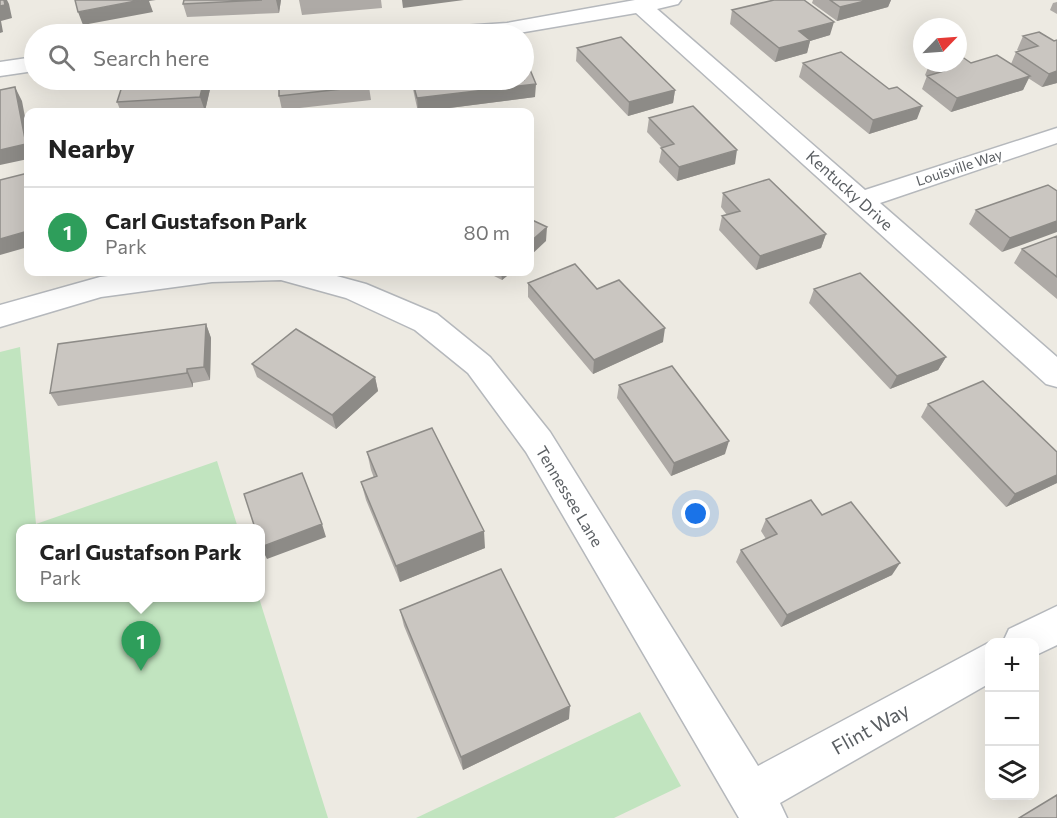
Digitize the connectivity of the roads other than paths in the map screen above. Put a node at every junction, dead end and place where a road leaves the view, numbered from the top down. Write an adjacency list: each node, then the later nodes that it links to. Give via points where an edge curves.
1 (671, 0): 2 (street)
2 (642, 7): 3 (street); 7 (street, Kentucky Drive)
3 (533, 24)
4 (24, 65): 5 (street)
5 (0, 69)
6 (1057, 135): 7 (street, Louisville Way)
7 (862, 200): 11 (street, Kentucky Drive)
8 (182, 276): 10 (street, via 100,287)
9 (302, 276): 15 (street, Tennessee Lane, via 356,291 426,322 479,365 538,442)
10 (0, 316)
11 (1057, 375)
12 (1057, 624): 13 (street)
13 (1031, 638)
14 (985, 664): 15 (street, Flint Way)
15 (757, 806)

